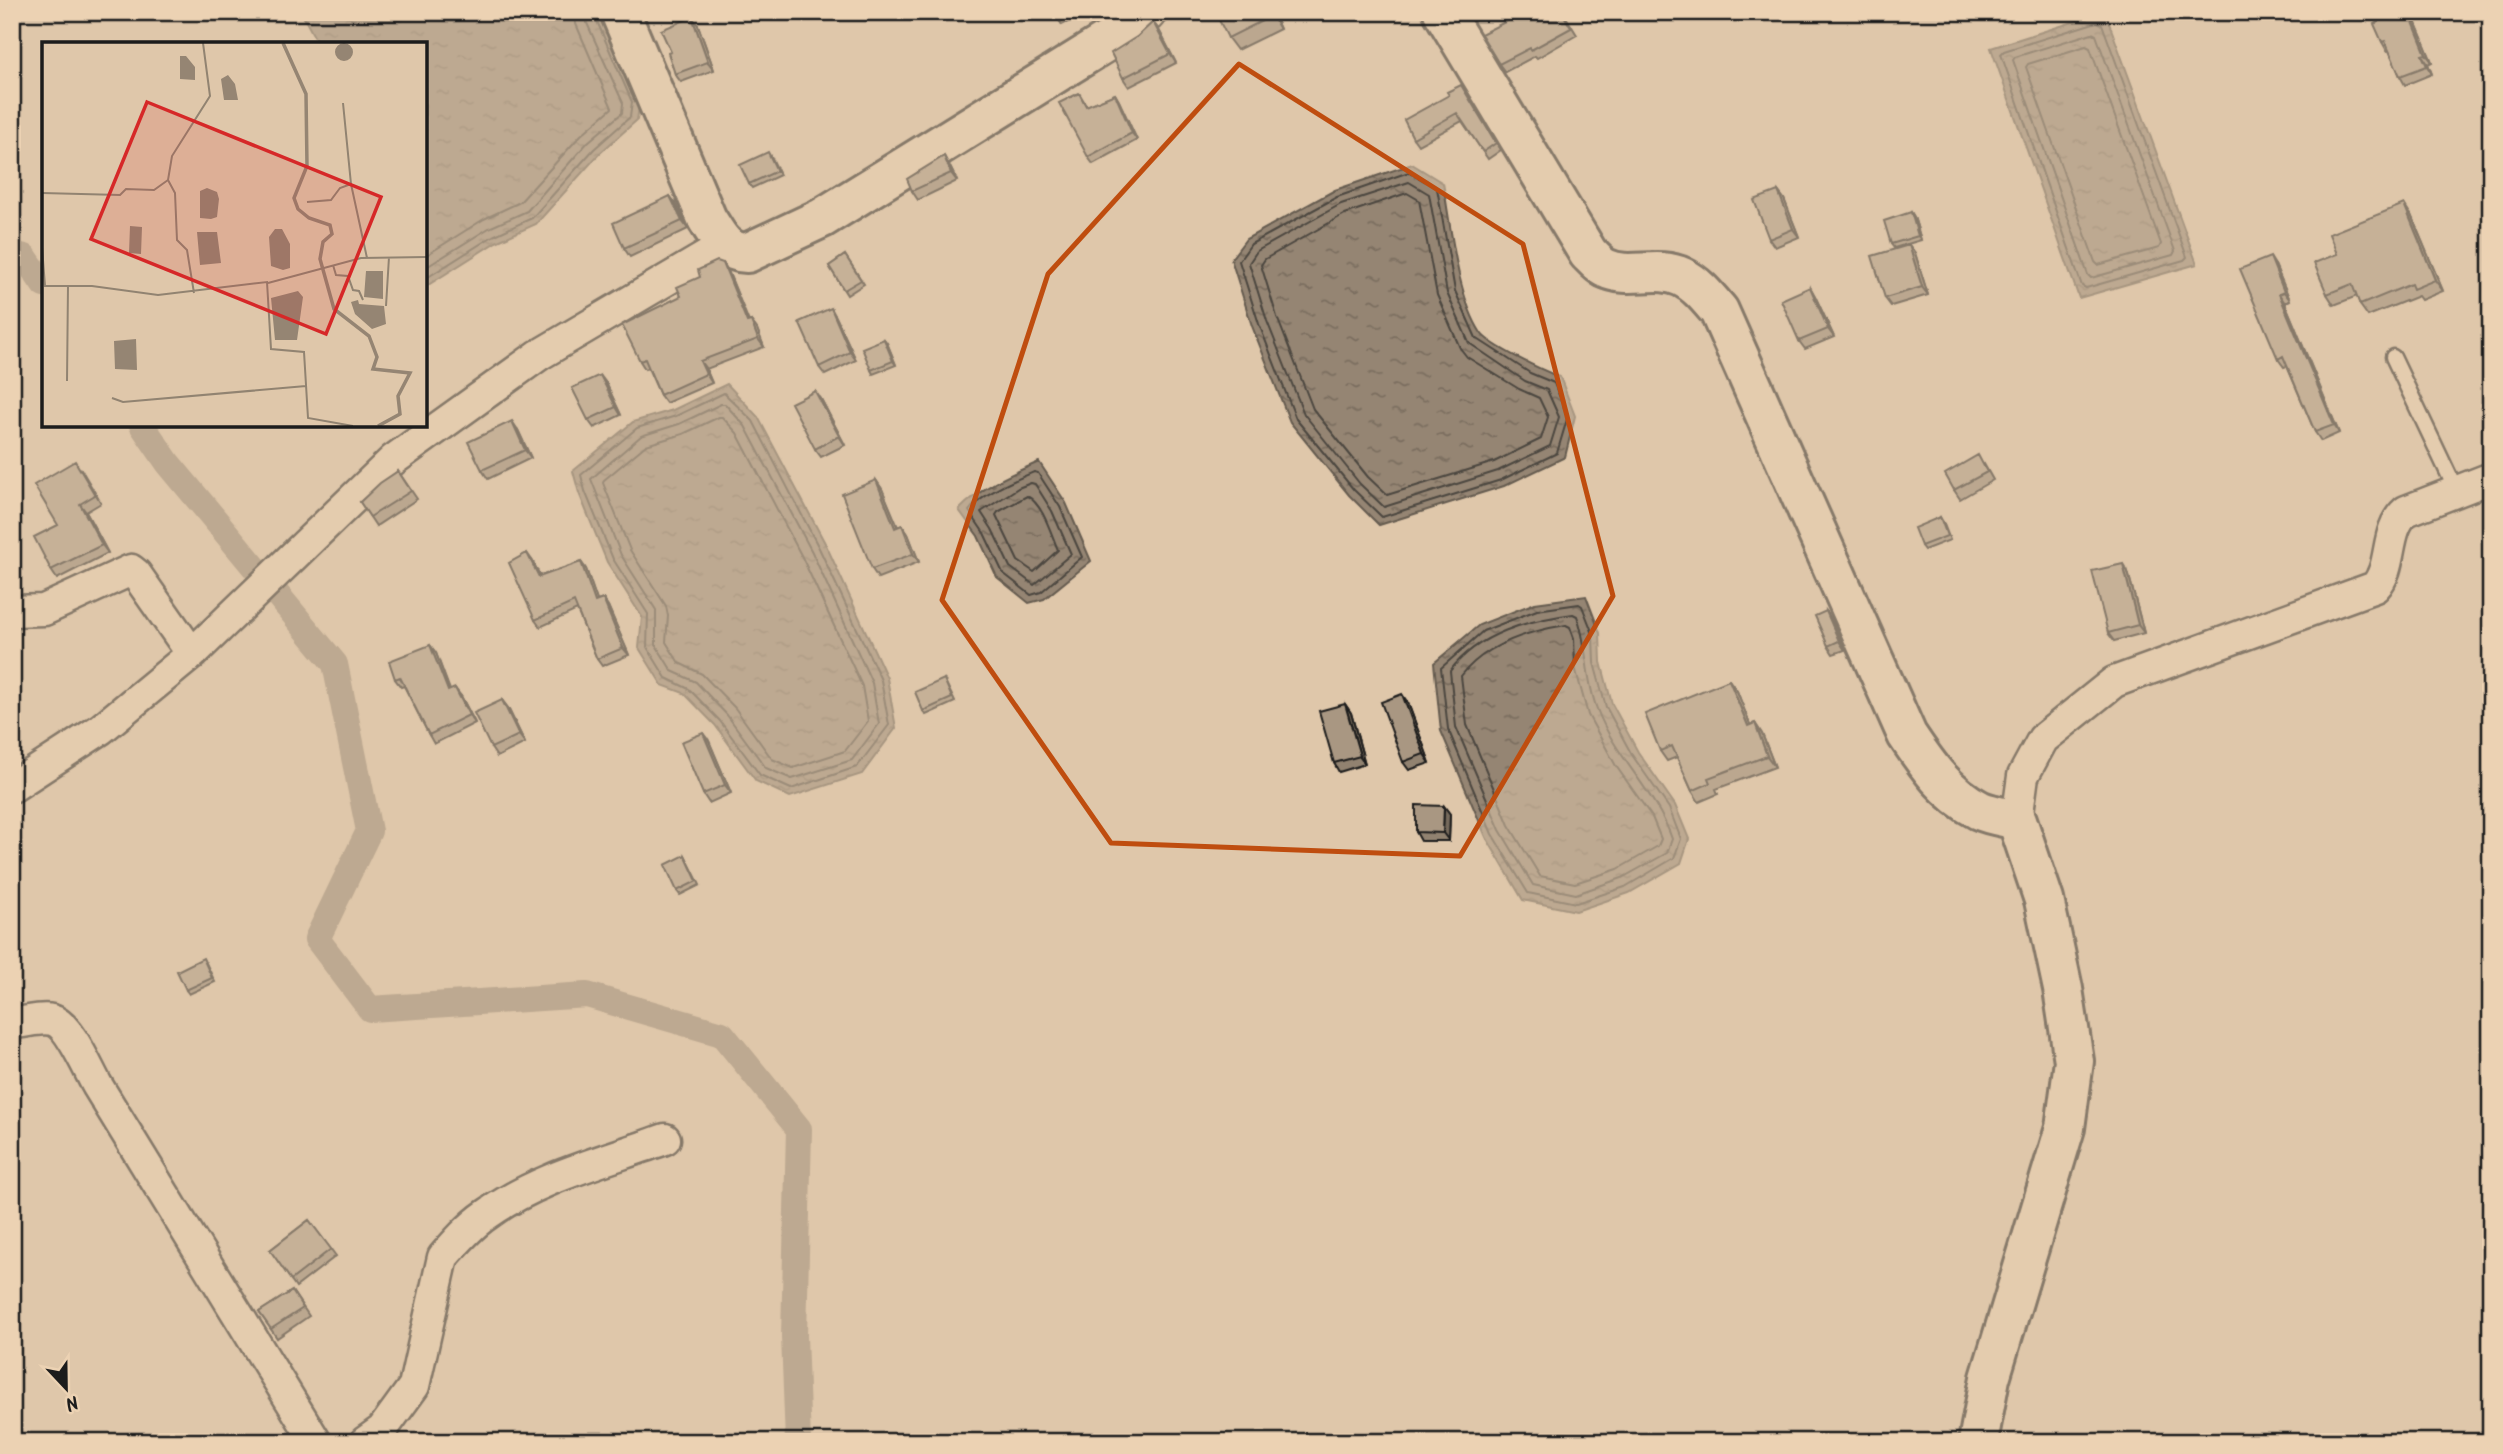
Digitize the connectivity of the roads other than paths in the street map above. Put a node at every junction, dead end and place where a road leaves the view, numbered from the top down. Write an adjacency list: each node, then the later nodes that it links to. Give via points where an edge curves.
1 (621, 12): 4 (street, via 707,219)
2 (1147, 12): 4 (street, via 1132,26 822,218 747,253)
3 (1443, 12): 11 (street, via 1588,253 1604,268 1626,274 1653,270 1681,276 1718,311 1906,735 1948,790 1981,811)
4 (724, 246): 9 (street, via 539,355 393,460)
5 (2393, 357): 7 (lane)
6 (2491, 478): 7 (street)
7 (2456, 490): 11 (street, via 2398,518 2384,577 2375,587 2114,682 2043,739 2023,776)
8 (12, 611): 9 (street, via 44,610 131,570)
9 (203, 644): 10 (street, via 101,729)
10 (12, 787)
11 (2017, 820): 16 (street, via 2044,900 2074,1061 2065,1128 1990,1378)
12 (12, 1023): 14 (street, via 55,1020 65,1028)
13 (665, 1139): 15 (street, via 541,1184 486,1215 454,1243 443,1257 414,1386 382,1430)
14 (316, 1442)
15 (365, 1442)
16 (1978, 1442)

